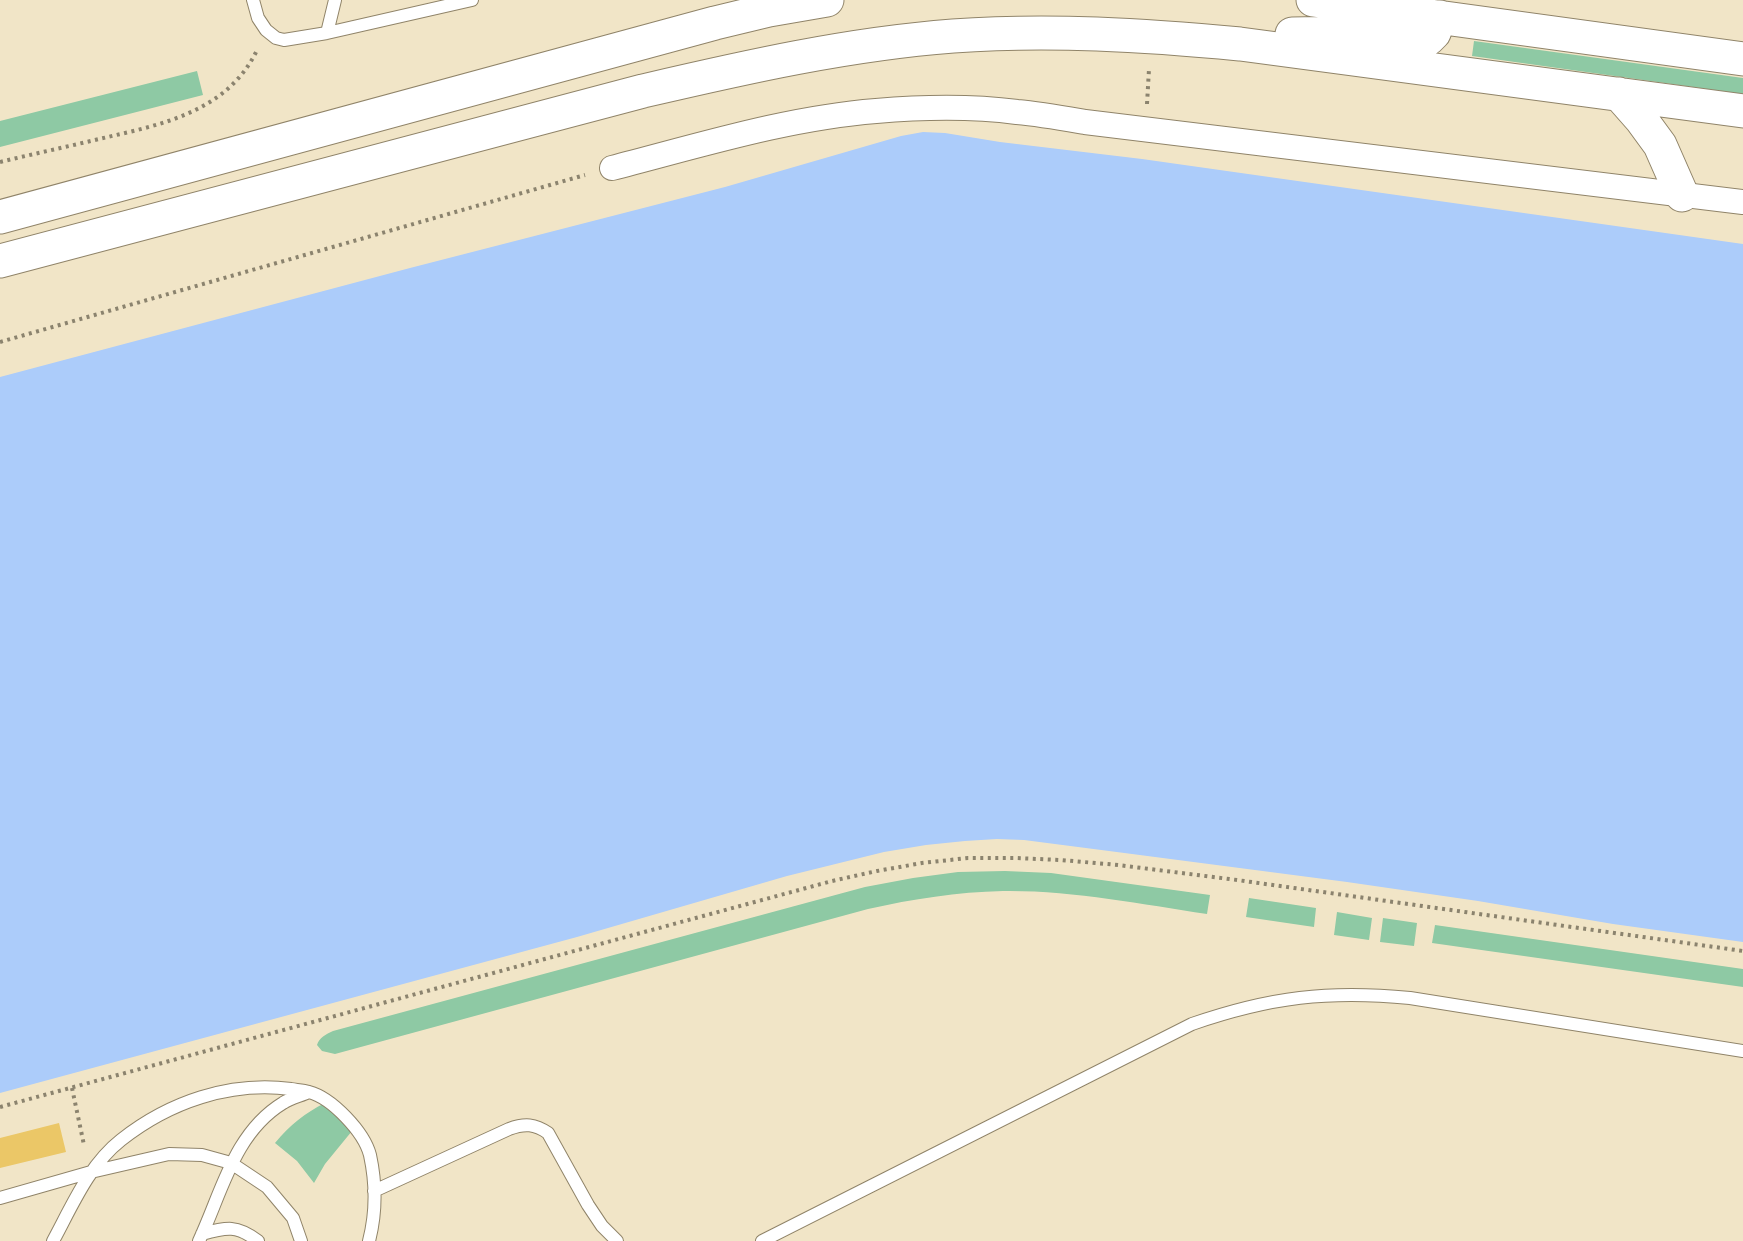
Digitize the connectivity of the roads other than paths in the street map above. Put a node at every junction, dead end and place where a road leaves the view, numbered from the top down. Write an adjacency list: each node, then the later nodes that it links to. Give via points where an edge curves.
1 (253, 0): 7 (lane, via 258,18 276,38 292,40)
2 (335, 0): 7 (lane)
3 (469, 0): 7 (lane)
4 (827, 0): 15 (main road, via 715,23)
5 (1313, 0): 6 (main road)
6 (1440, 17): 8 (main road, via 1428,39 1413,43 1319,33); 9 (main road)
7 (327, 33)
8 (1240, 44): 10 (main road); 16 (main road, via 1096,33 1024,33 952,36 810,54 643,91)
9 (1743, 59)
10 (1619, 94): 11 (main road); 13 (main road, via 1660,145)
11 (1743, 111)
12 (612, 168): 13 (street, via 740,135 831,117 952,108 1016,111)
13 (1682, 195): 14 (street)
14 (1743, 202)
15 (0, 217)
16 (0, 261)
17 (1743, 1051): 29 (lane, via 1374,994 1264,1003 1192,1024)
18 (310, 1092): 19 (lane, via 284,1102 262,1118); 20 (lane, via 272,1087 230,1090 190,1100 153,1117 119,1141); 21 (lane, via 336,1107 356,1128 369,1153)
19 (231, 1163): 20 (lane, via 202,1155 169,1154); 23 (lane); 26 (lane, via 267,1187 293,1218)
20 (91, 1172): 22 (lane); 24 (lane)
21 (374, 1191): 27 (lane); 28 (lane, via 519,1125 540,1127 548,1133 602,1226)
22 (0, 1198)
23 (201, 1237): 25 (lane, via 224,1228 246,1232)
24 (53, 1241)
25 (258, 1241)
26 (302, 1241)
27 (369, 1241)
28 (617, 1241)
29 (762, 1241)

